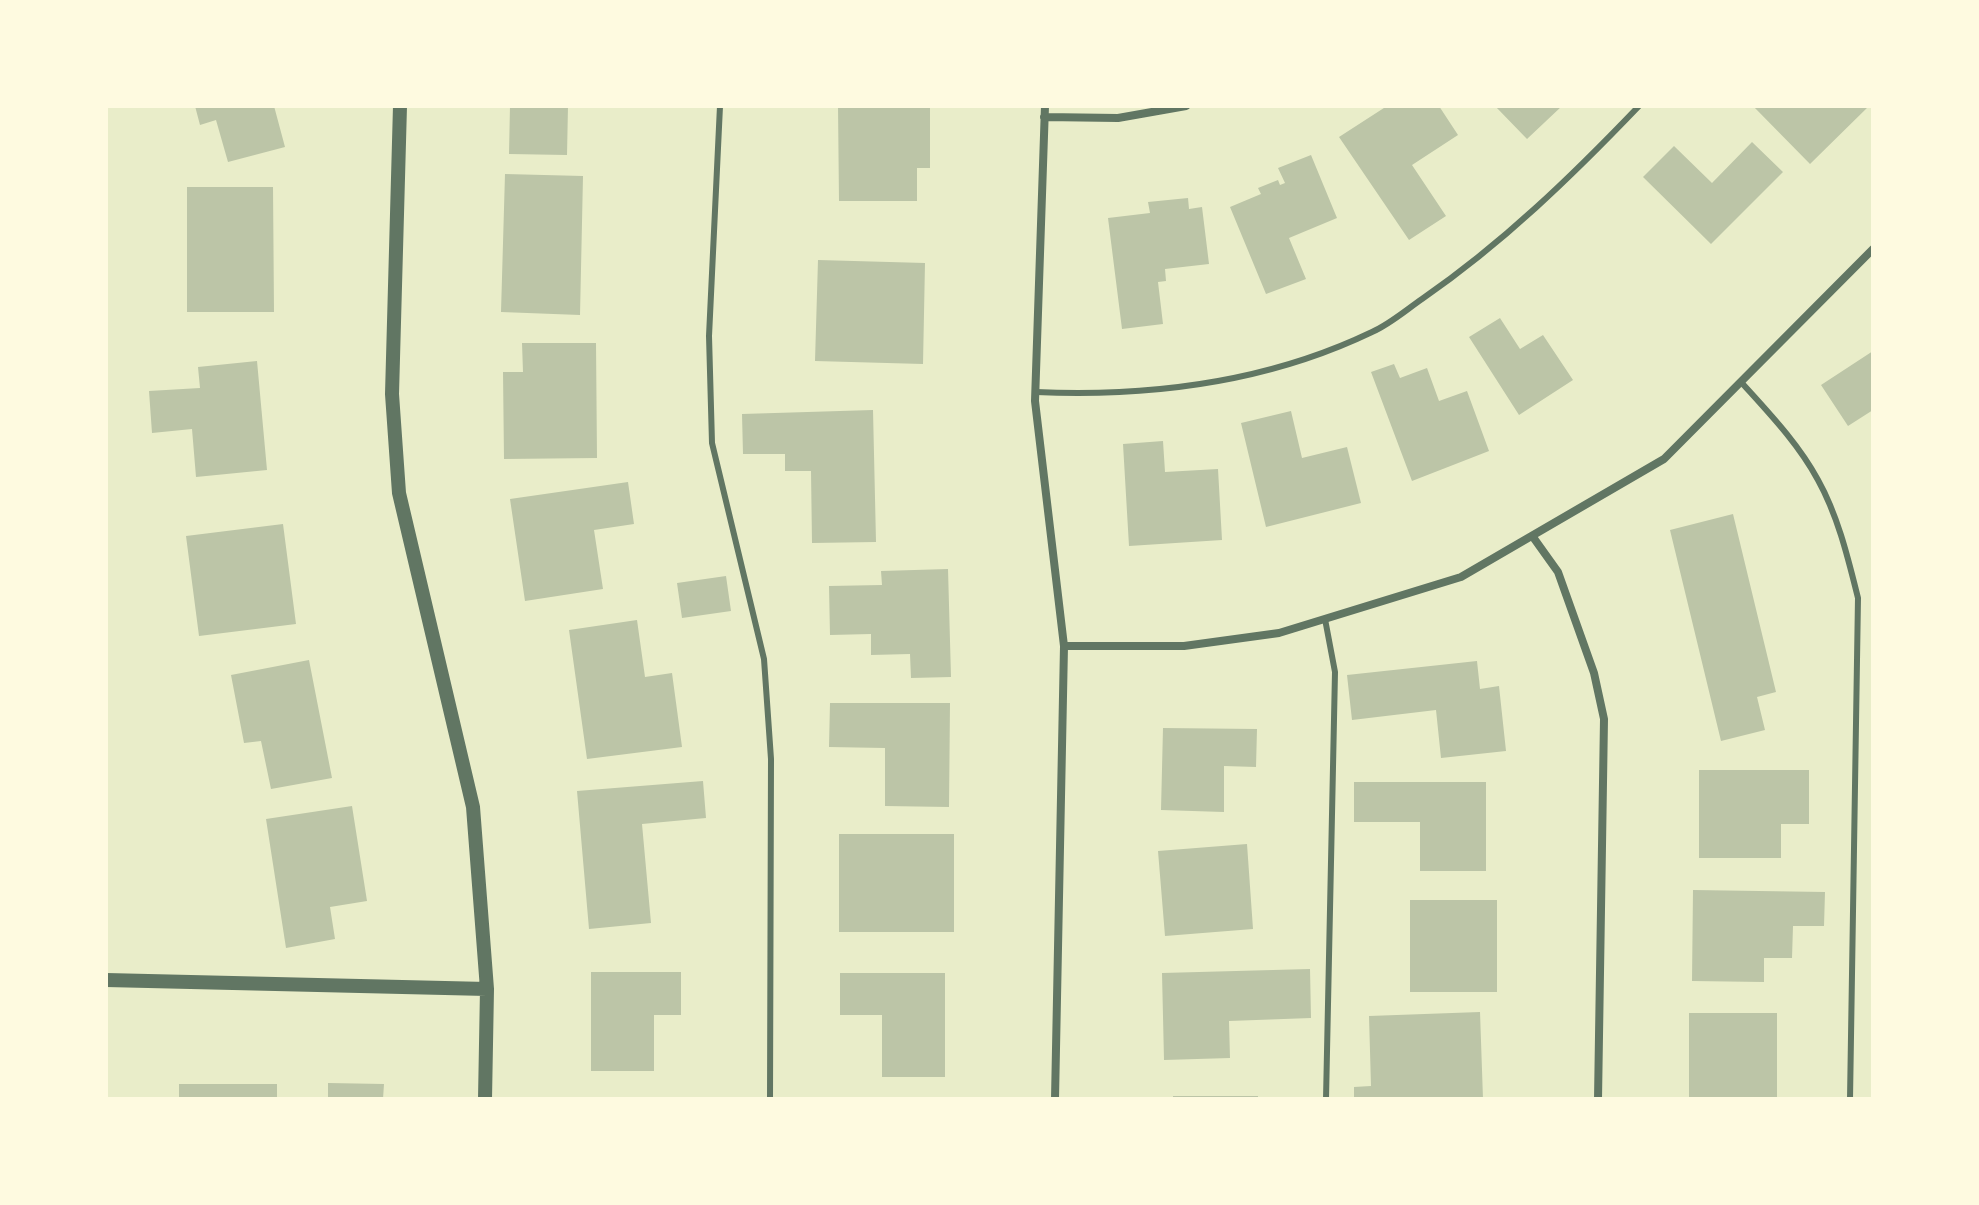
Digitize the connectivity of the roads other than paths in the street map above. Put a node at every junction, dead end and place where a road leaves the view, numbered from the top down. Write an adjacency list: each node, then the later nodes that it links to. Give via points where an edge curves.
1 (400, 106): 14 (street, via 392,394 399,493 473,807)
2 (720, 106): 16 (lane, via 709,336 712,443 764,659 771,759)
3 (1045, 106): 6 (street)
4 (1186, 106): 6 (street, via 1118,118)
5 (1639, 106): 9 (lane, via 1564,185 1443,284 1375,331 1284,368 1178,387)
6 (1044, 117): 9 (street)
7 (1873, 249): 8 (street)
8 (1741, 382): 10 (street, via 1664,459); 20 (lane, via 1782,427 1818,480 1844,542 1858,598)
9 (1036, 392): 12 (street)
10 (1533, 537): 11 (street, via 1461,577); 19 (street, via 1558,572 1594,673 1604,719)
11 (1325, 619): 12 (street, via 1279,633 1184,646); 18 (lane, via 1335,672)
12 (1064, 646): 17 (street)
13 (106, 980): 14 (street)
14 (487, 989): 15 (street)
15 (485, 1099)
16 (770, 1099)
17 (1055, 1099)
18 (1326, 1099)
19 (1598, 1099)
20 (1850, 1099)

